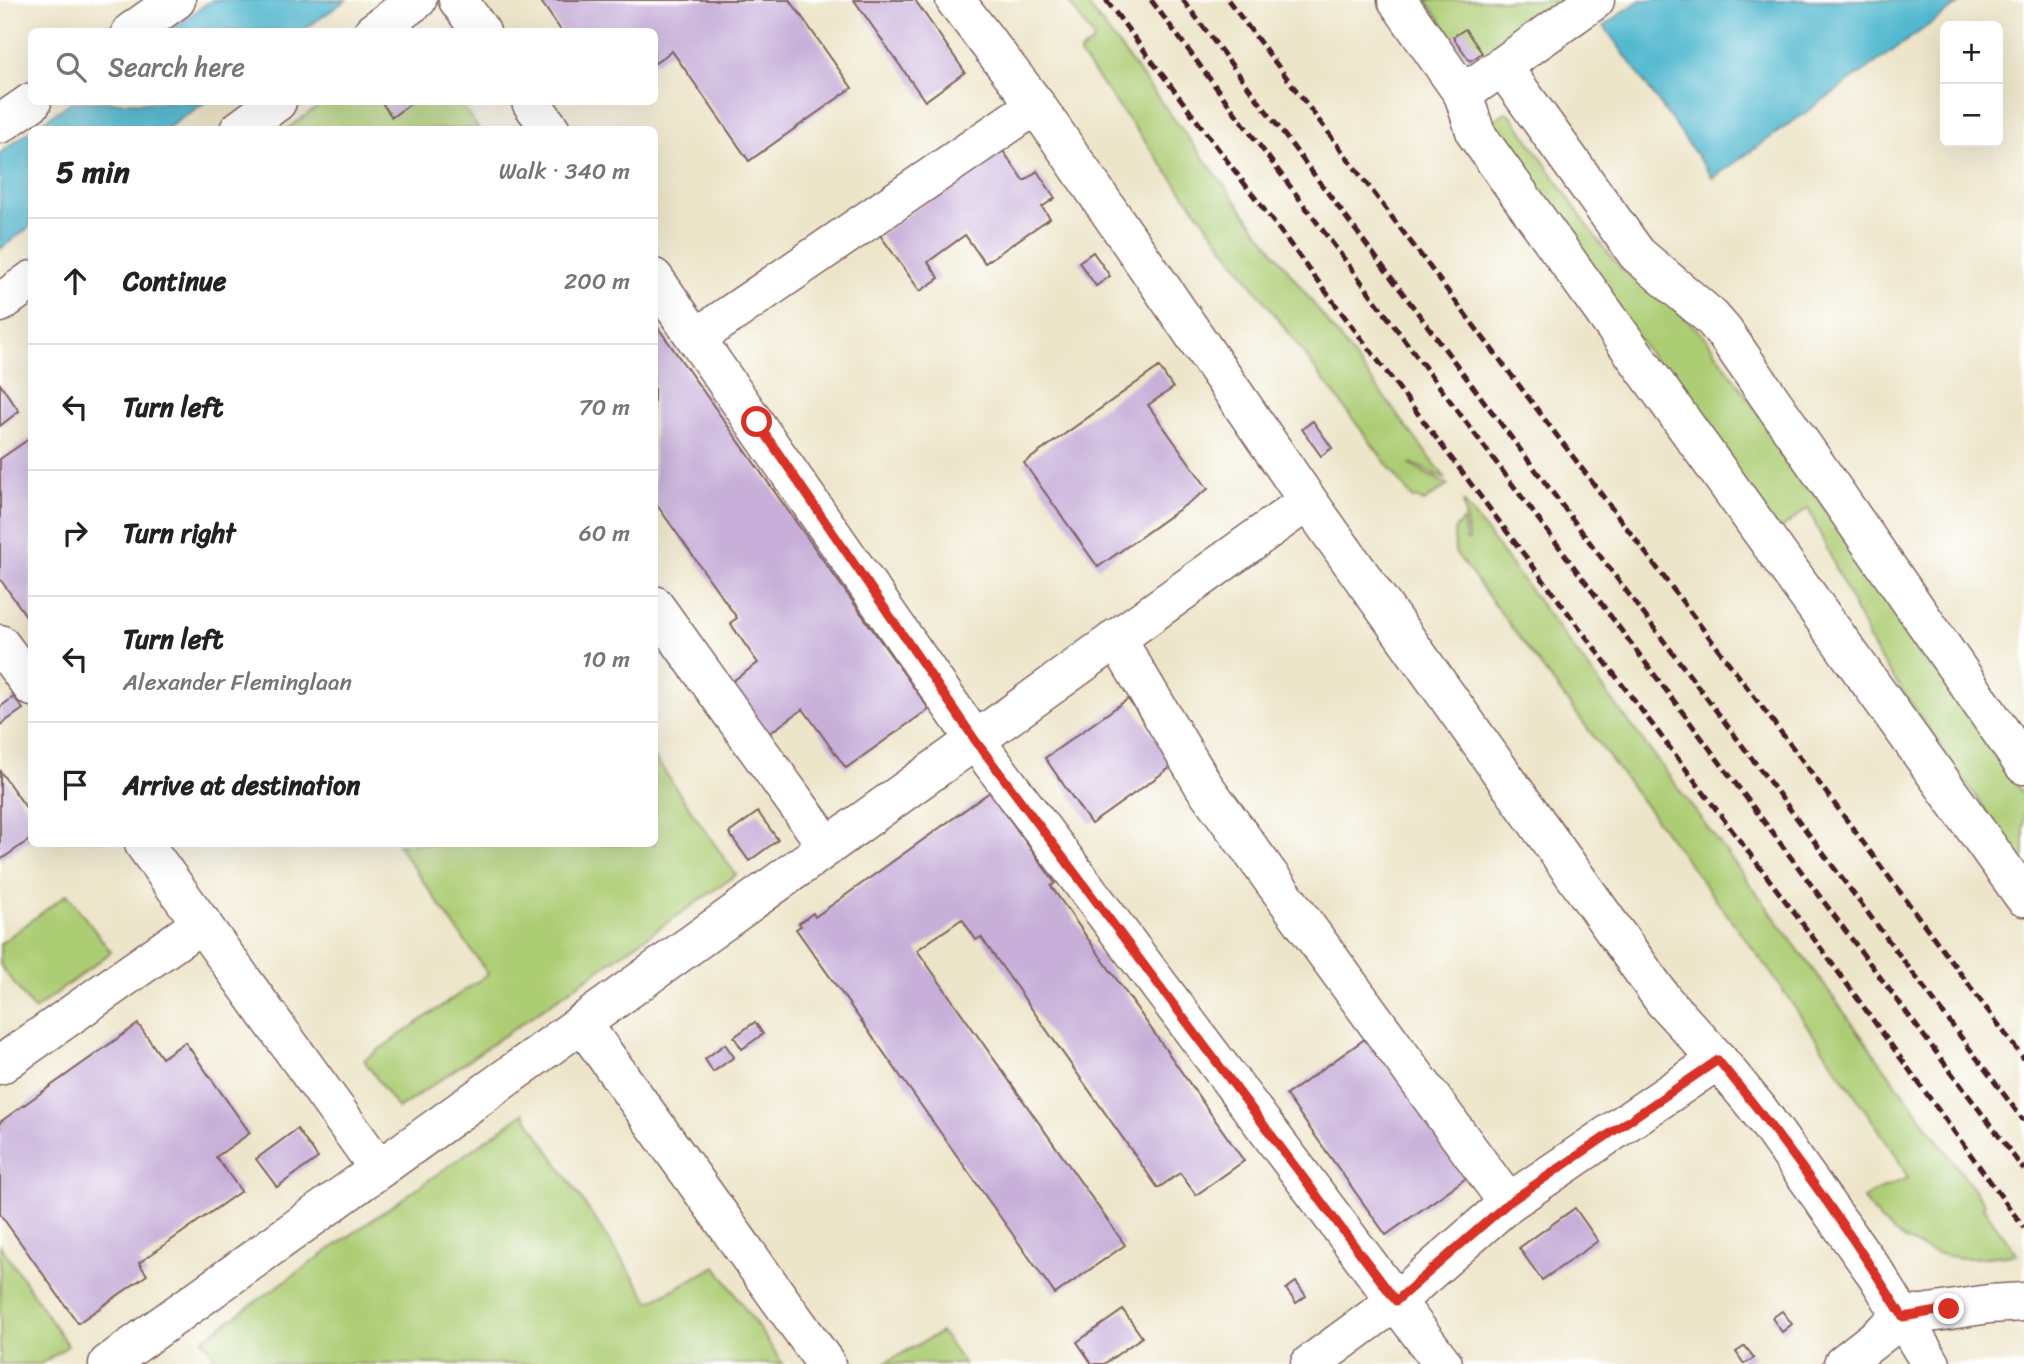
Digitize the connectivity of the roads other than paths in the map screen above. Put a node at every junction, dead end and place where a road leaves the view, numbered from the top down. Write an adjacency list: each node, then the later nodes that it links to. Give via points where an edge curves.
1 (176, 0): 7 (street)
2 (417, 0): 8 (street)
3 (458, 0): 9 (street)
4 (955, 0): 15 (street)
5 (1397, 0): 11 (street)
6 (1595, 0): 10 (street)
7 (137, 28)
8 (378, 28)
9 (478, 28)
10 (1502, 66): 11 (street); 29 (street, via 1637,254 1724,332)
11 (1463, 94): 32 (street, via 1476,134)
12 (28, 105): 16 (street)
13 (273, 105): 17 (street)
14 (533, 105): 18 (street)
15 (1036, 106): 22 (street); 23 (street)
16 (0, 124)
17 (244, 126)
18 (548, 126)
19 (28, 283): 21 (street)
20 (658, 284): 22 (street)
21 (0, 303)
22 (696, 338): 28 (street)
23 (1308, 500): 25 (street); 35 (street, via 1664,1001)
24 (658, 611): 30 (street)
25 (1116, 638): 28 (street); 38 (street, via 1204,786)
26 (0, 644): 27 (street)
27 (28, 682)
28 (975, 740): 30 (street); 39 (street)
29 (2024, 765)
30 (827, 846): 34 (street)
31 (146, 847): 33 (street)
32 (2024, 897)
33 (202, 923): 36 (street); 37 (street)
34 (583, 1023): 37 (street); 43 (street)
35 (1718, 1060): 38 (street); 41 (street, via 1758,1109)
36 (0, 1065)
37 (379, 1169): 42 (street)
38 (1508, 1203): 39 (street)
39 (1396, 1301): 44 (street); 45 (street)
40 (2024, 1302): 41 (street)
41 (1903, 1317): 46 (street); 47 (street)
42 (108, 1364)
43 (826, 1364)
44 (1310, 1364)
45 (1443, 1364)
46 (1843, 1364)
47 (1931, 1364)

